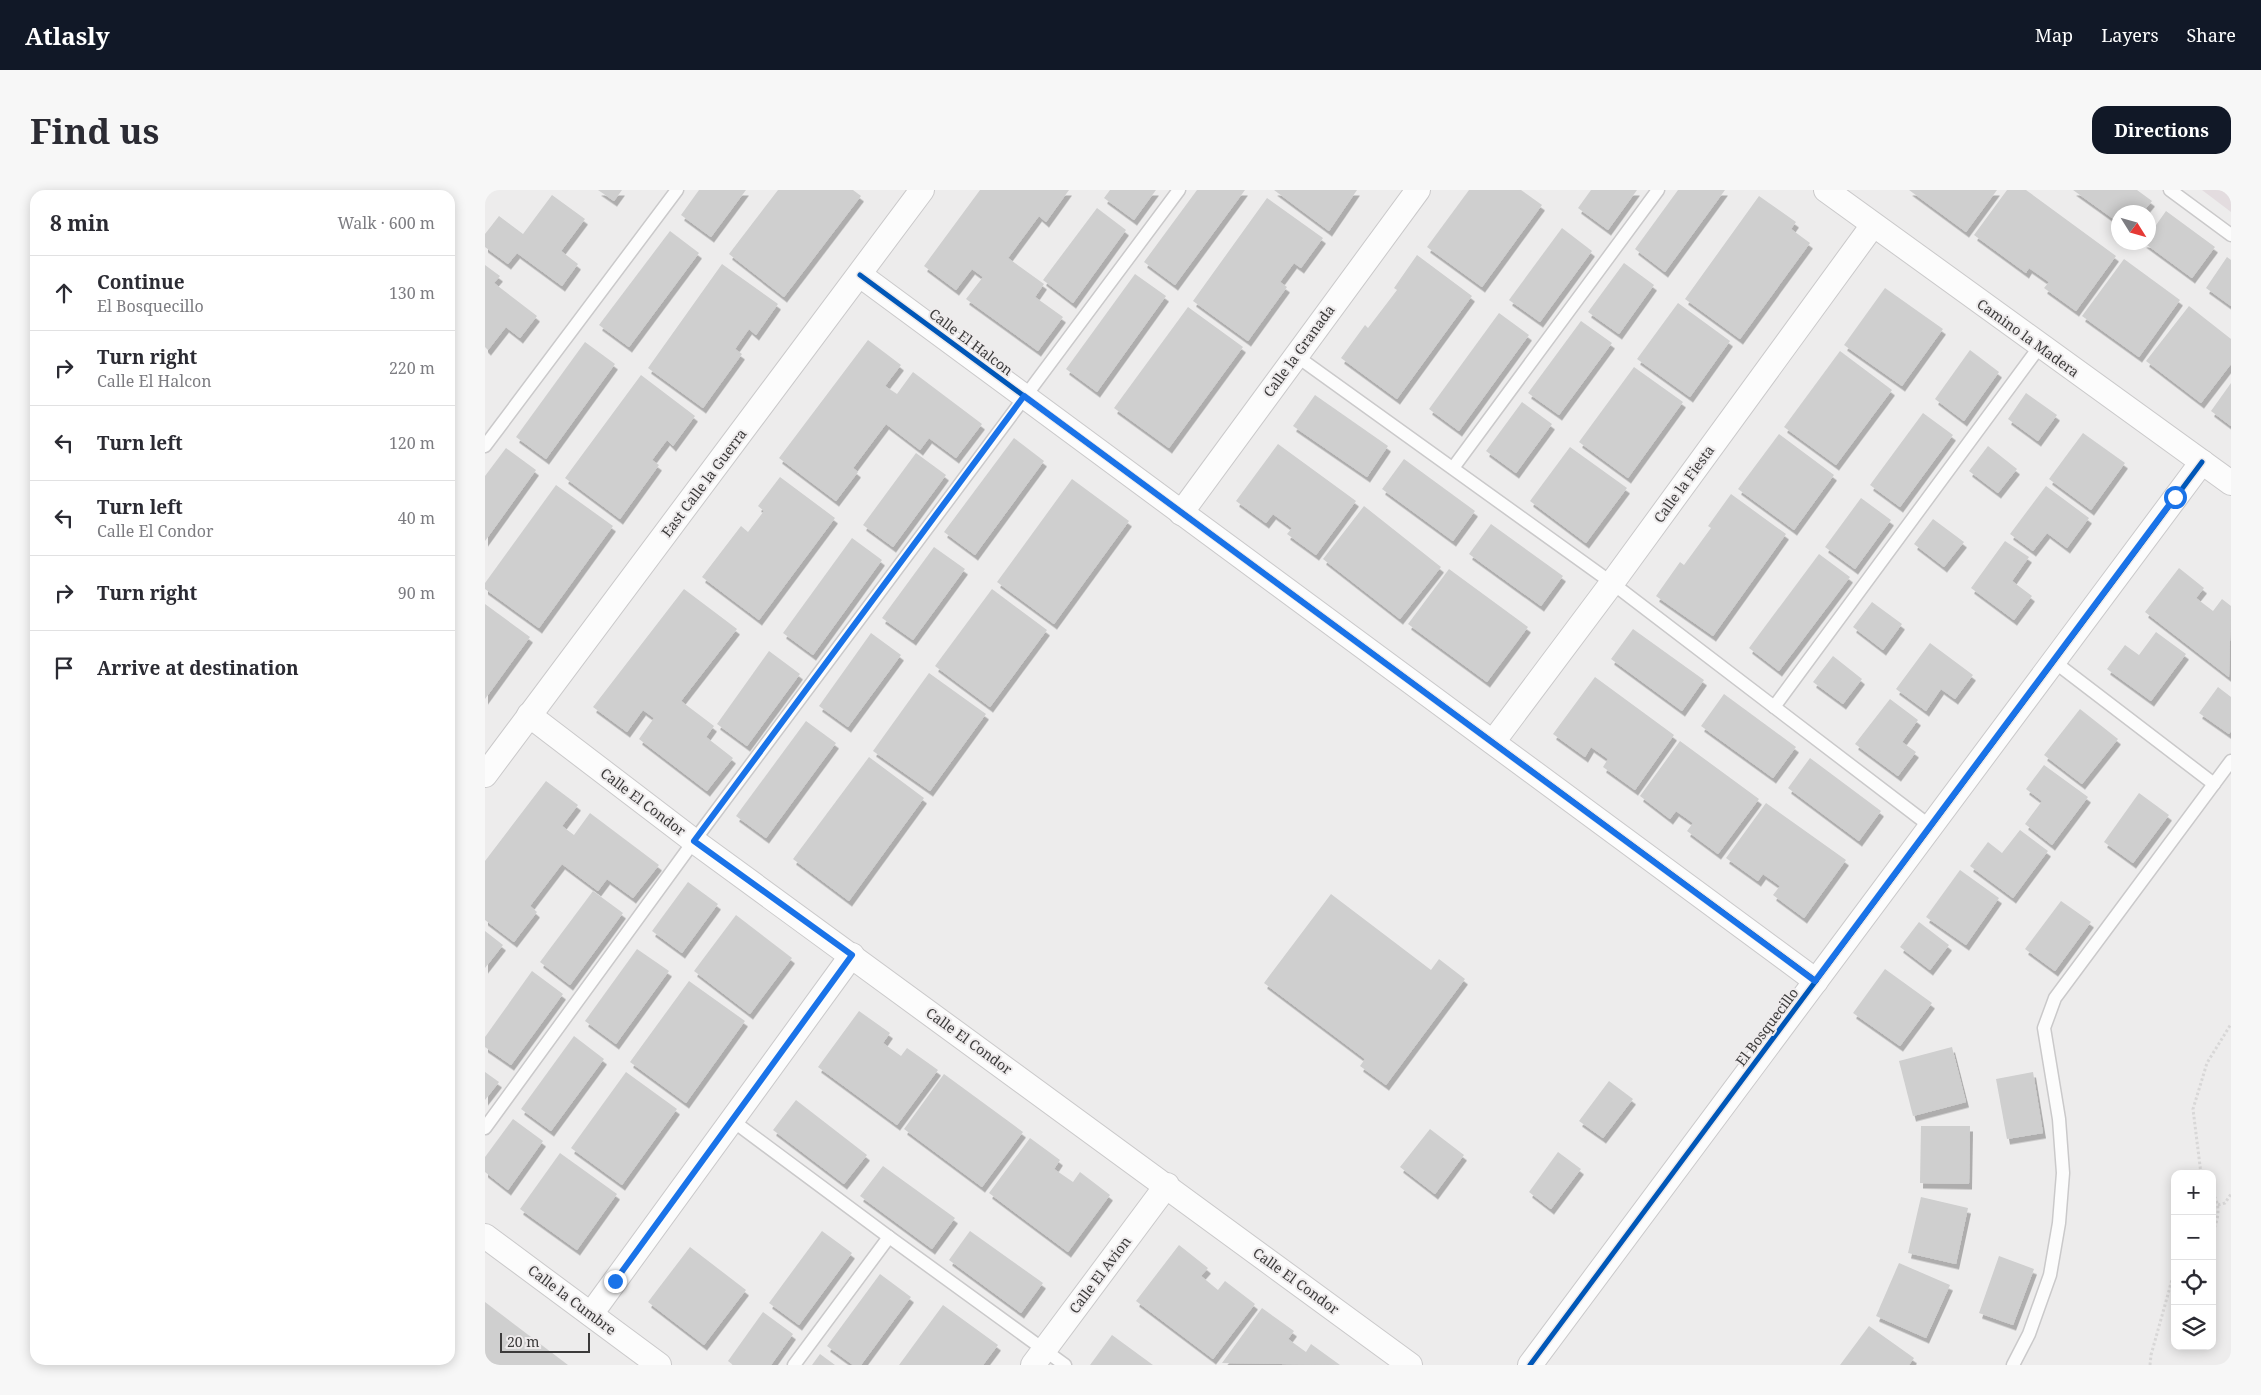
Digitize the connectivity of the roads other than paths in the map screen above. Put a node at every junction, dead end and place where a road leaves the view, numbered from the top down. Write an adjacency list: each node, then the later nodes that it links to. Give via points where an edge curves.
1 (677, 190): 14 (lane)
2 (1179, 190): 13 (lane)
3 (1418, 190): 12 (street, Calle la Granada)
4 (1658, 190): 16 (lane)
5 (1826, 190): 8 (street, Camino la Madera)
6 (2170, 190): 9 (lane)
7 (917, 192): 10 (street, East Calle la Guerra)
8 (1873, 225): 11 (street, Camino la Madera); 19 (street, Calle la Fiesta)
9 (2231, 235)
10 (860, 274): 13 (street, Calle El Halcon); 22 (street, East Calle la Guerra)
11 (2040, 346): 15 (street, Camino la Madera); 21 (lane)
12 (1295, 355): 16 (lane); 18 (street, Calle la Granada)
13 (1024, 396): 18 (street, Calle El Halcon); 28 (lane)
14 (485, 446)
15 (2201, 462): 17 (street, Camino la Madera); 20 (street, El Bosquecillo)
16 (1453, 468): 19 (lane)
17 (2231, 484)
18 (1181, 513): 23 (street, Calle El Halcon)
19 (1612, 583): 21 (lane); 23 (street, Calle la Fiesta)
20 (2053, 660): 26 (lane); 27 (street, El Bosquecillo)
21 (1774, 707): 27 (lane)
22 (529, 715): 25 (street, East Calle la Guerra); 28 (street, Calle El Condor)
23 (1493, 742): 30 (street, Calle El Halcon)
24 (2231, 761): 26 (lane)
25 (485, 775)
26 (2214, 784): 43 (lane, via 2055,998 2044,1028 2059,1119 2063,1172 2059,1222 2050,1275 2029,1334)
27 (1930, 826): 30 (street, El Bosquecillo)
28 (694, 841): 29 (street, Calle El Condor); 32 (lane)
29 (852, 955): 31 (street); 33 (street, Calle El Condor)
30 (1815, 981): 42 (street, El Bosquecillo)
31 (733, 1121): 35 (lane); 36 (street)
32 (485, 1128)
33 (1167, 1185): 37 (street, Calle El Avion); 41 (street, Calle El Condor)
34 (485, 1236): 36 (street, Calle la Cumbre)
35 (889, 1237): 37 (lane); 39 (lane)
36 (591, 1314): 38 (street, Calle la Cumbre)
37 (1038, 1357): 40 (lane)
38 (659, 1365)
39 (794, 1365)
40 (1065, 1365)
41 (1410, 1365)
42 (1530, 1365)
43 (2013, 1365)

